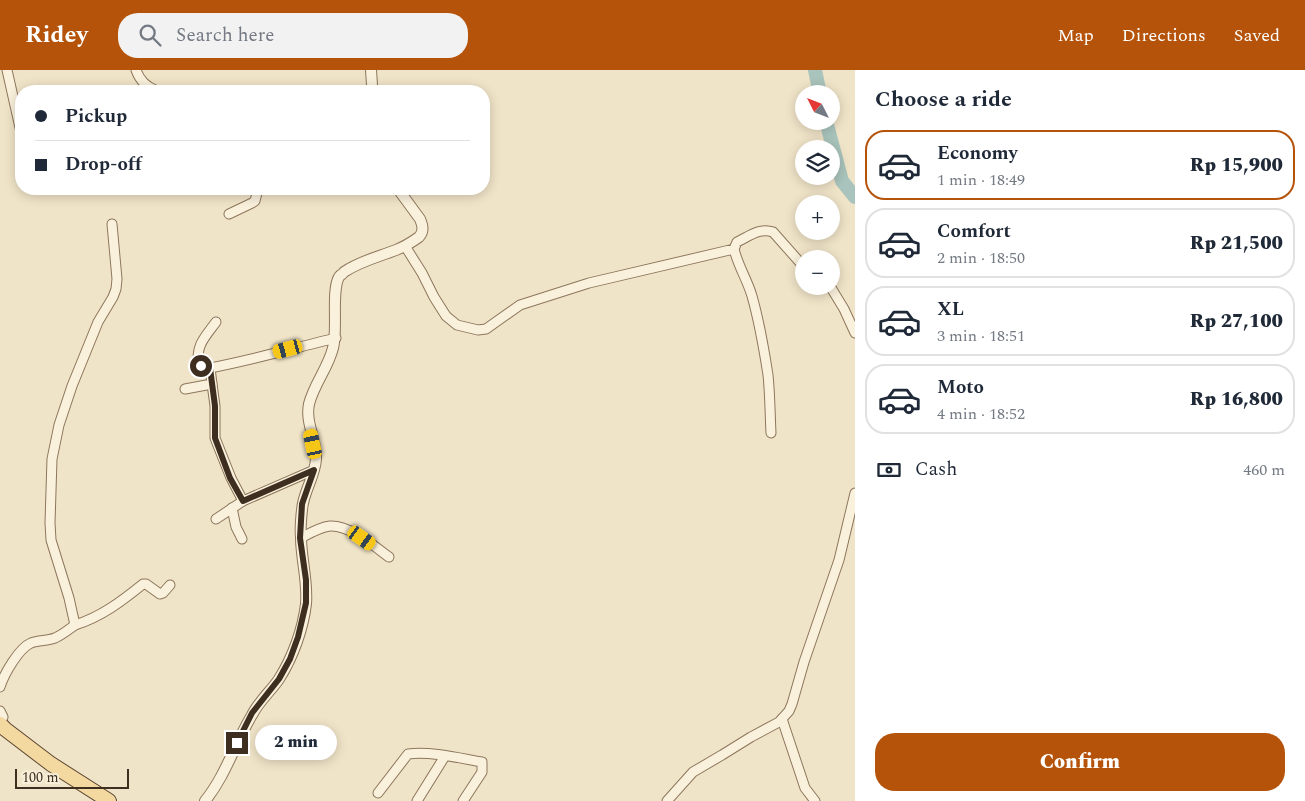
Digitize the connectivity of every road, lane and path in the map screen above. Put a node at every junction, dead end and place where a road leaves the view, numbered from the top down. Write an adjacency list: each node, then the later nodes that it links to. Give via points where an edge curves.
1 (7, 70): 6 (street)
2 (136, 70): 4 (street)
3 (371, 70): 5 (street)
4 (146, 85)
5 (371, 85)
6 (15, 105)
7 (256, 195): 9 (street, via 252,203)
8 (402, 195): 11 (street, via 423,225 419,237)
9 (228, 214)
10 (112, 224): 31 (street, via 116,289 98,322 72,386 52,459 51,540)
11 (405, 246): 12 (street, via 446,316 457,325 478,330 486,329 520,306 590,283); 17 (street, via 354,265 339,277 336,287)
12 (734, 249): 13 (street, via 737,242 761,230 768,230); 21 (street, via 759,326 768,376)
13 (795, 257)
14 (835, 295): 16 (street)
15 (216, 322): 18 (street, via 198,349 199,366)
16 (855, 333)
17 (336, 338): 18 (street); 22 (street, via 309,404 309,423 316,453)
18 (210, 368): 19 (street)
19 (212, 384): 20 (street); 24 (street, via 214,434 230,478)
20 (185, 389)
21 (771, 433)
22 (314, 470): 24 (street); 27 (street, via 302,504)
23 (855, 493): 34 (street, via 839,560 792,704)
24 (243, 501): 25 (street)
25 (232, 508): 26 (street); 28 (street)
26 (216, 518)
27 (300, 538): 29 (street, via 336,526 362,538); 39 (street, via 306,603 298,637 279,679 252,713 220,780)
28 (242, 539)
29 (389, 557)
30 (170, 585): 31 (street, via 160,594 143,584 112,607)
31 (75, 626): 32 (street, via 54,638 26,646)
32 (0, 687)
33 (0, 711): 35 (street, via 3,718)
34 (782, 719): 42 (street, via 693,772); 43 (street, via 805,788)
35 (1, 728): 38 (main road)
36 (445, 756): 37 (street, via 408,754); 40 (street); 41 (street, via 482,762 482,772)
37 (378, 793)
38 (109, 801)
39 (205, 801)
40 (417, 801)
41 (463, 801)
42 (667, 801)
43 (816, 801)

